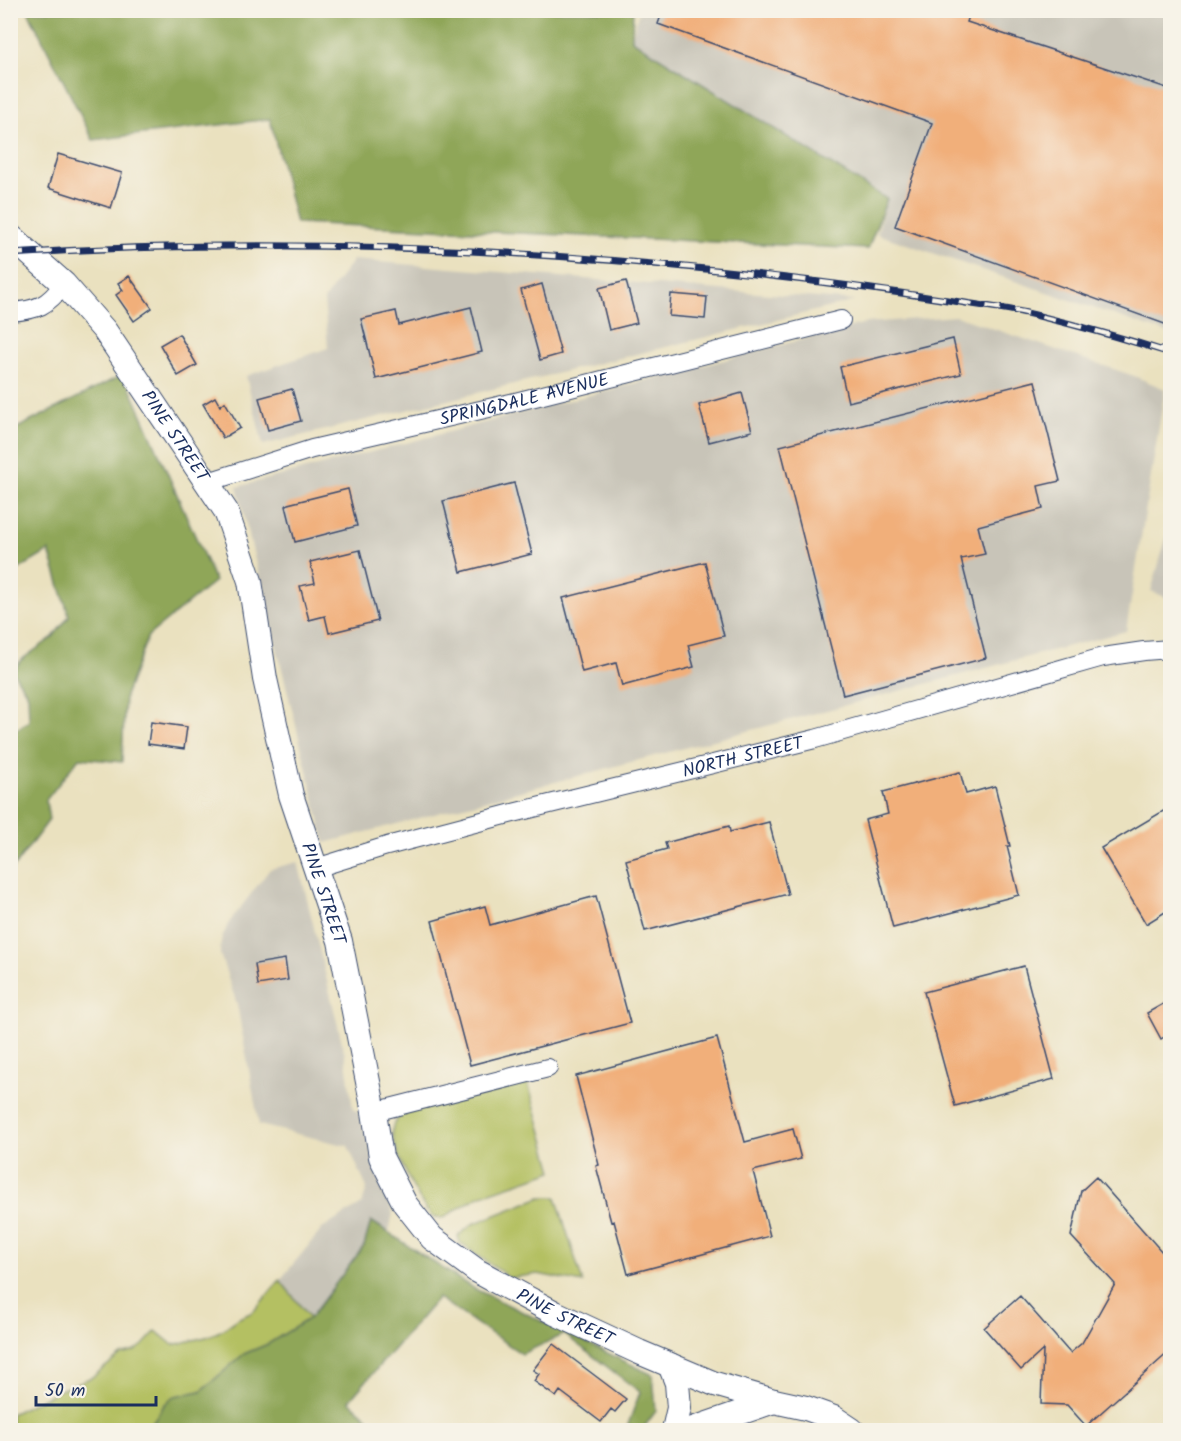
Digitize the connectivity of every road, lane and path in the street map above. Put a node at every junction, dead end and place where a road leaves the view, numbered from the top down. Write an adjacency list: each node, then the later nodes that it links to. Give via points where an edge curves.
1 (10, 236): 2 (street, PINE STREET)
2 (64, 284): 3 (street, via 46,304); 5 (street, PINE STREET, via 105,331)
3 (10, 312)
4 (841, 320): 5 (street, SPRINGDALE AVENUE, via 312,450)
5 (208, 482): 7 (street, PINE STREET, via 226,511 250,581 265,679 291,795)
6 (1170, 649): 7 (street, NORTH STREET, via 1103,657 815,740 509,814)
7 (316, 868): 9 (street, PINE STREET, via 340,941)
8 (548, 1068): 9 (street)
9 (374, 1112): 10 (street, PINE STREET, via 381,1157 405,1204 432,1238 477,1271 555,1313)
10 (670, 1365): 11 (street, PINE STREET, via 715,1384); 12 (street, via 677,1383 679,1408)
11 (774, 1401): 13 (street); 14 (street, PINE STREET, via 834,1418)
12 (674, 1431)
13 (690, 1431)
14 (852, 1431)

